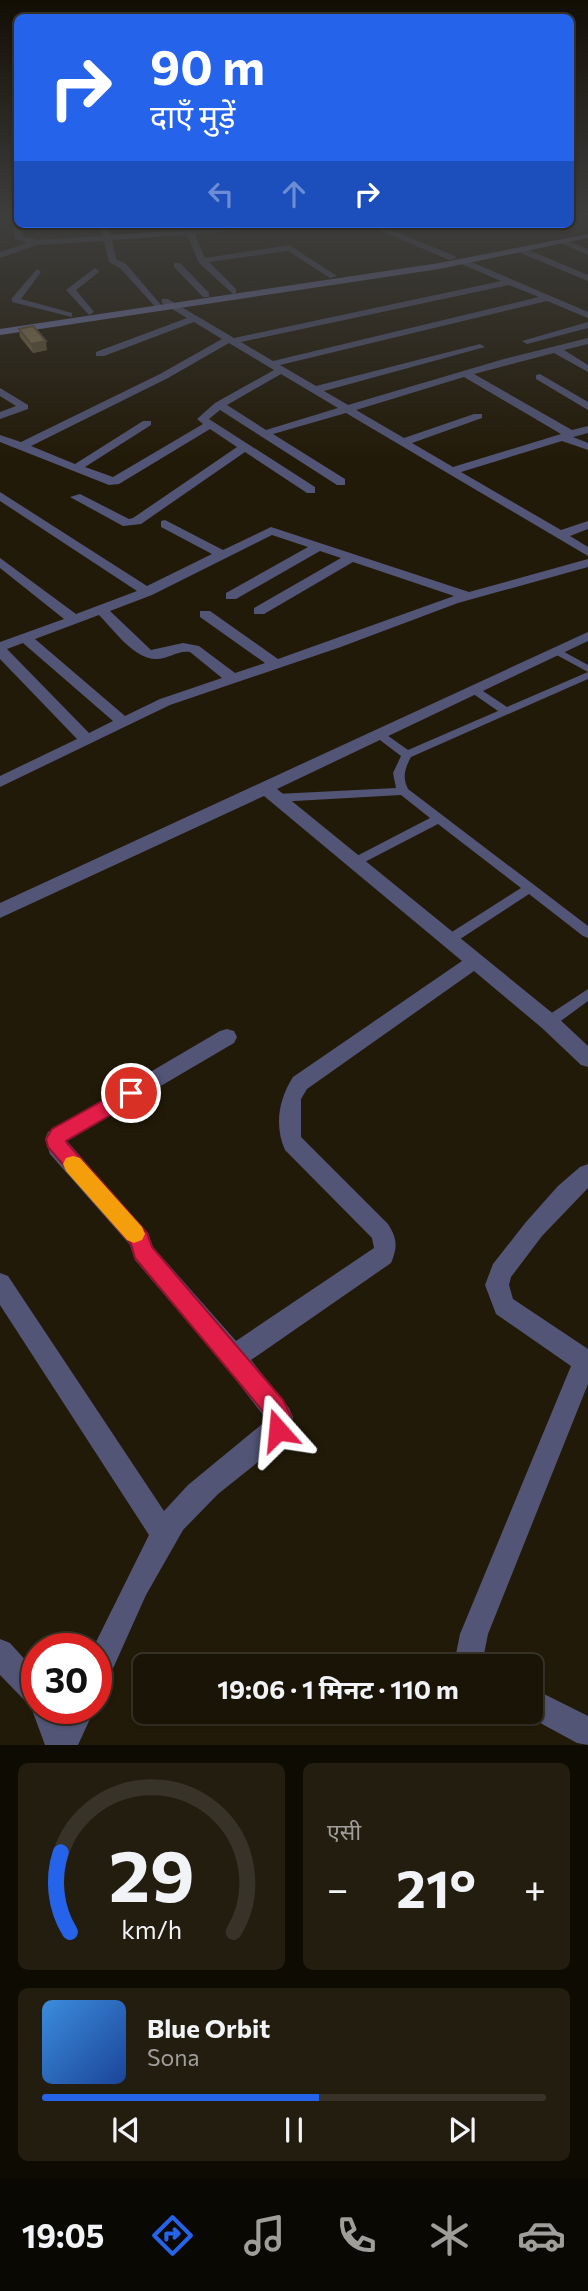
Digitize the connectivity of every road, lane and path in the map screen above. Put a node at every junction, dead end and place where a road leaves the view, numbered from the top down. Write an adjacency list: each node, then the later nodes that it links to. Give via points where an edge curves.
1 (15, 299): 12 (street)
2 (79, 299): 10 (street)
3 (159, 299): 9 (street)
4 (185, 299): 9 (street)
5 (194, 299): 9 (street)
6 (425, 299): 19 (street)
7 (541, 299): 15 (street)
8 (550, 299): 13 (street)
9 (163, 304): 10 (street); 14 (street); 18 (street)
10 (89, 312): 12 (street)
11 (430, 313): 15 (street)
12 (69, 315): 17 (street)
13 (588, 315)
14 (194, 318): 19 (street); 24 (street)
15 (451, 322): 25 (street)
16 (588, 325): 20 (street)
17 (0, 326)
18 (0, 332)
19 (231, 340): 25 (street); 45 (street)
20 (527, 341)
21 (588, 341): 23 (street)
22 (480, 347): 30 (street)
23 (555, 349): 26 (street); 27 (street)
24 (100, 355)
25 (276, 367): 30 (street); 33 (street)
26 (588, 369)
27 (466, 374): 35 (street); 42 (street)
28 (540, 377): 34 (street)
29 (0, 390): 31 (street)
30 (315, 390): 35 (street)
31 (15, 399): 32 (street); 36 (street, via 24,407)
32 (0, 403)
33 (219, 405): 39 (street, via 202,419); 41 (street)
34 (588, 407)
35 (349, 410): 41 (street); 44 (street)
36 (0, 416)
37 (478, 416): 44 (street)
38 (147, 423): 48 (street)
39 (210, 425): 46 (street); 48 (street, via 115,481)
40 (588, 429): 42 (street)
41 (263, 435): 50 (street)
42 (566, 435): 47 (street); 49 (street)
43 (1, 440): 45 (street)
44 (403, 442): 49 (street)
45 (20, 447): 48 (street)
46 (244, 447): 51 (street); 53 (street, via 137,521 127,523)
47 (588, 447)
48 (76, 468)
49 (451, 471): 56 (street)
50 (341, 482)
51 (312, 490)
52 (0, 496): 63 (street)
53 (76, 497)
54 (165, 524): 59 (street)
55 (588, 525): 56 (street)
56 (560, 535): 58 (street)
57 (320, 546): 59 (street, via 271,531); 60 (street); 64 (street)
58 (588, 552)
59 (223, 555): 63 (street)
60 (353, 557): 65 (street); 67 (street)
61 (0, 562): 69 (street)
62 (588, 564): 65 (street)
63 (147, 592): 66 (street)
64 (231, 596)
65 (469, 596): 74 (street)
66 (101, 610): 69 (street); 77 (street, via 148,654 194,649)
67 (259, 611)
68 (205, 614): 74 (street)
69 (75, 620): 71 (street)
70 (588, 636): 73 (street)
71 (25, 638): 72 (street); 80 (street)
72 (0, 649): 82 (street)
73 (557, 651): 75 (lane); 78 (street)
74 (275, 664): 77 (street)
75 (588, 669)
76 (588, 675): 79 (lane)
77 (232, 678): 80 (street)
78 (476, 691): 79 (lane); 81 (street)
79 (506, 711): 83 (lane)
80 (122, 721): 82 (street)
81 (380, 735): 83 (lane); 86 (street)
82 (86, 739): 84 (street)
83 (407, 755): 85 (lane, via 398,768)
84 (0, 782)
85 (404, 791): 86 (lane); 87 (lane)
86 (271, 793): 88 (street); 90 (street)
87 (439, 818): 88 (lane); 89 (lane)
88 (355, 862): 92 (street)
89 (530, 888): 91 (lane); 92 (lane)
90 (0, 911)
91 (588, 933)
92 (449, 940): 93 (street)
93 (475, 961): 95 (street); 100 (street, via 293,1092 293,1143 380,1231 385,1250)
94 (588, 994): 95 (lane)
95 (549, 1022): 97 (street)
96 (227, 1037): 100 (street, via 56,1139 58,1147 140,1240 143,1252)
97 (588, 1059)
98 (588, 1174): 101 (street, via 534,1229 497,1285 504,1306)
99 (0, 1284): 102 (street)
100 (234, 1357): 102 (street, via 275,1408 280,1425 186,1507)
101 (587, 1362): 105 (street, via 474,1634)
102 (165, 1536): 103 (street)
103 (112, 1640)
104 (0, 1653): 106 (street)
105 (470, 1654)
106 (21, 1677)
107 (543, 1709): 110 (street)
108 (52, 1724): 111 (street)
109 (72, 1724): 111 (street)
110 (588, 1732)
111 (62, 1745)

